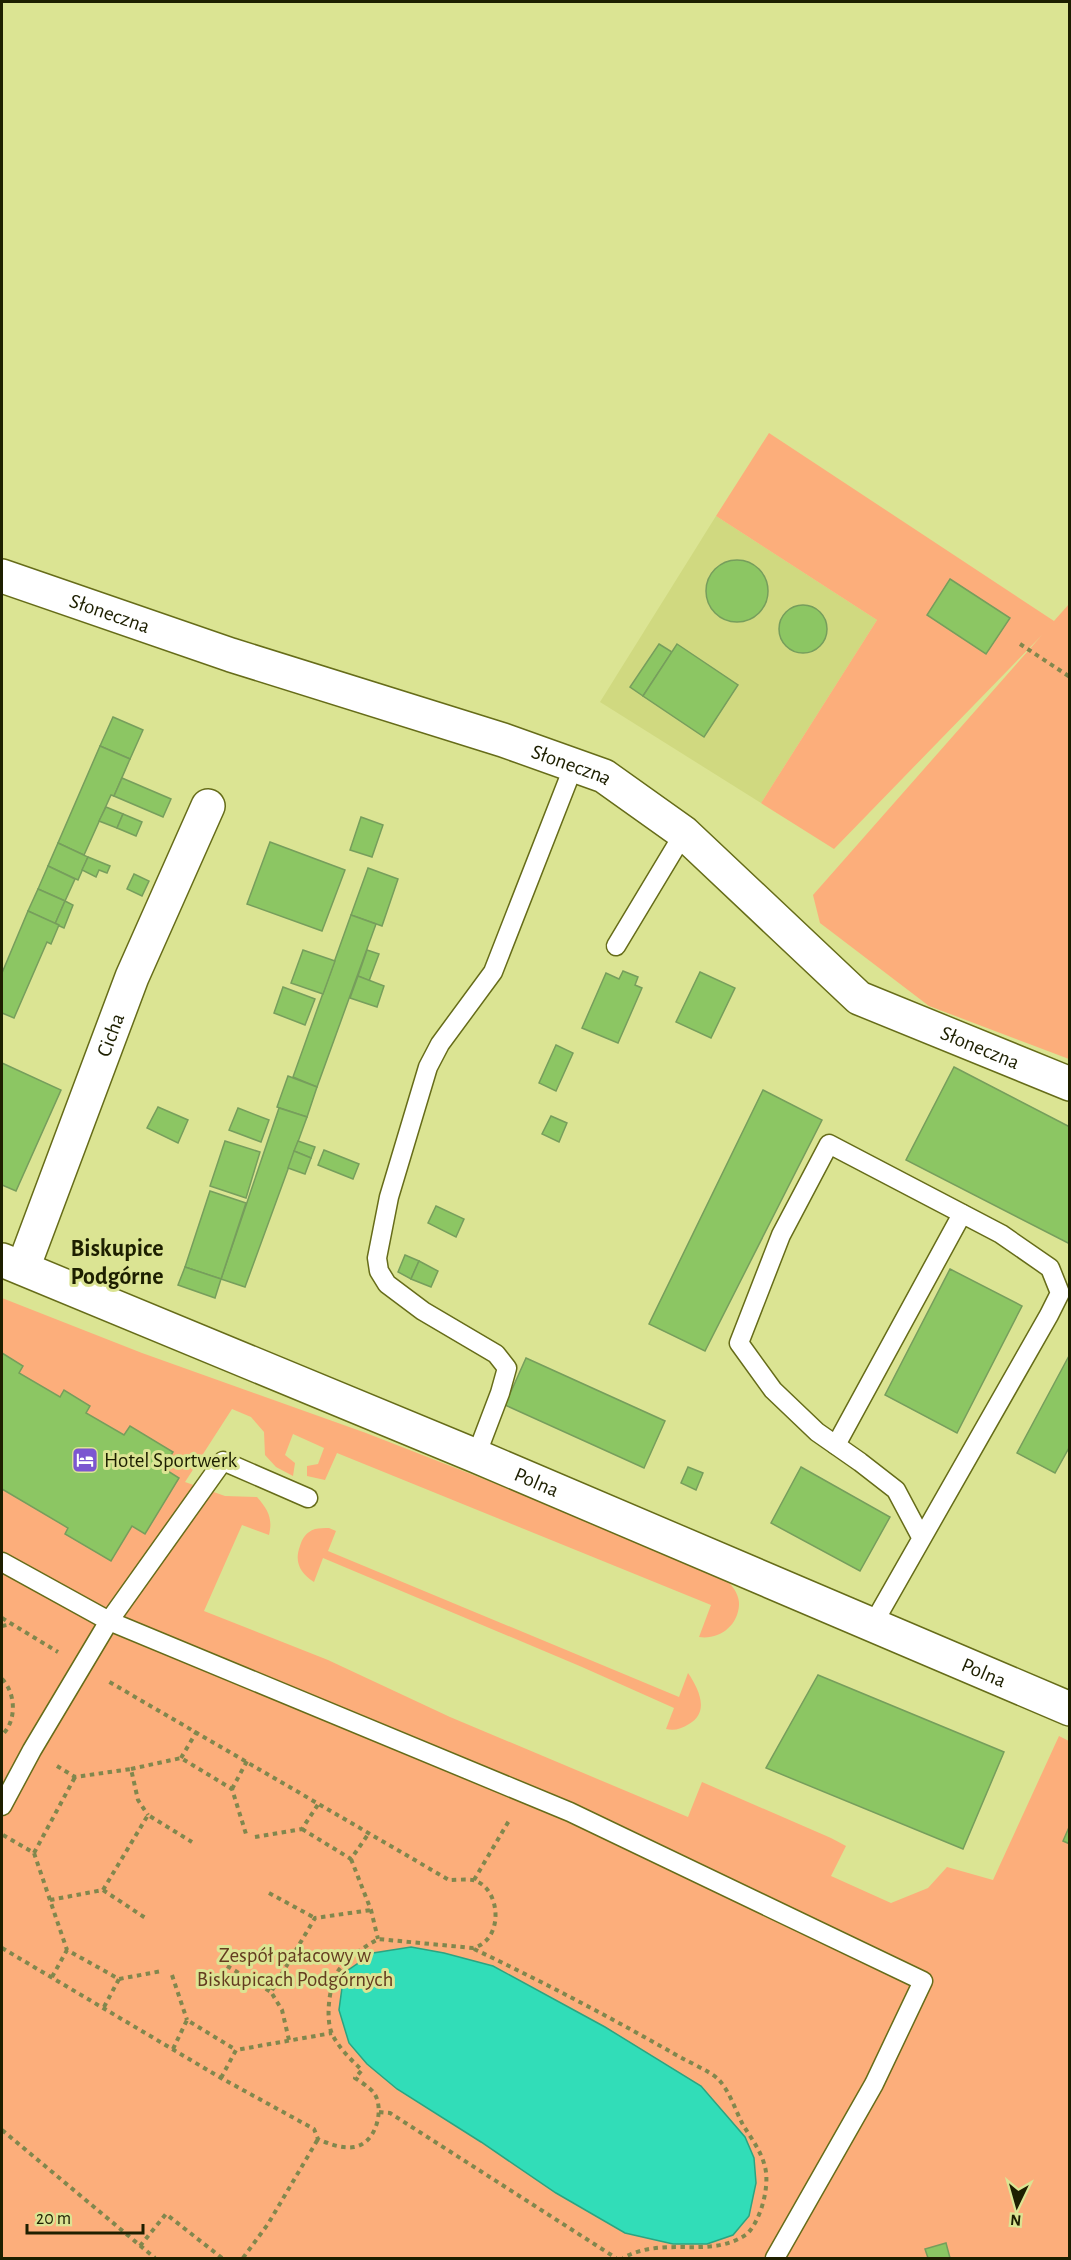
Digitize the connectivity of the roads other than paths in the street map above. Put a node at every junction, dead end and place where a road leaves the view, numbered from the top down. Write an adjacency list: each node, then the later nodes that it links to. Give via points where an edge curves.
1 (2, 576): 2 (street, Słoneczna, via 231,655)
2 (574, 765): 4 (street, Słoneczna, via 604,776); 10 (lane, via 493,972 440,1044 428,1067 389,1197 377,1258 387,1284 423,1311 496,1354 507,1368)
3 (208, 806): 8 (street, Cicha)
4 (684, 833): 5 (lane); 6 (street, Słoneczna, via 859,998)
5 (616, 946)
6 (1070, 1084)
7 (962, 1214): 9 (lane); 9 (lane, via 829,1144 781,1235 739,1343 773,1390); 12 (lane, via 1001,1234 1050,1268 1060,1293)
8 (12, 1264): 10 (street, Polna)
9 (836, 1445): 12 (lane, via 896,1490)
10 (476, 1456): 15 (street, Polna)
11 (308, 1498): 14 (lane, via 223,1461)
12 (921, 1537): 15 (lane)
13 (2, 1562): 14 (lane)
14 (109, 1621): 17 (lane); 18 (lane, via 570,1812 923,1981 874,2084)
15 (873, 1624): 16 (street, Polna)
16 (1070, 1709)
17 (2, 1806)
18 (775, 2259)

